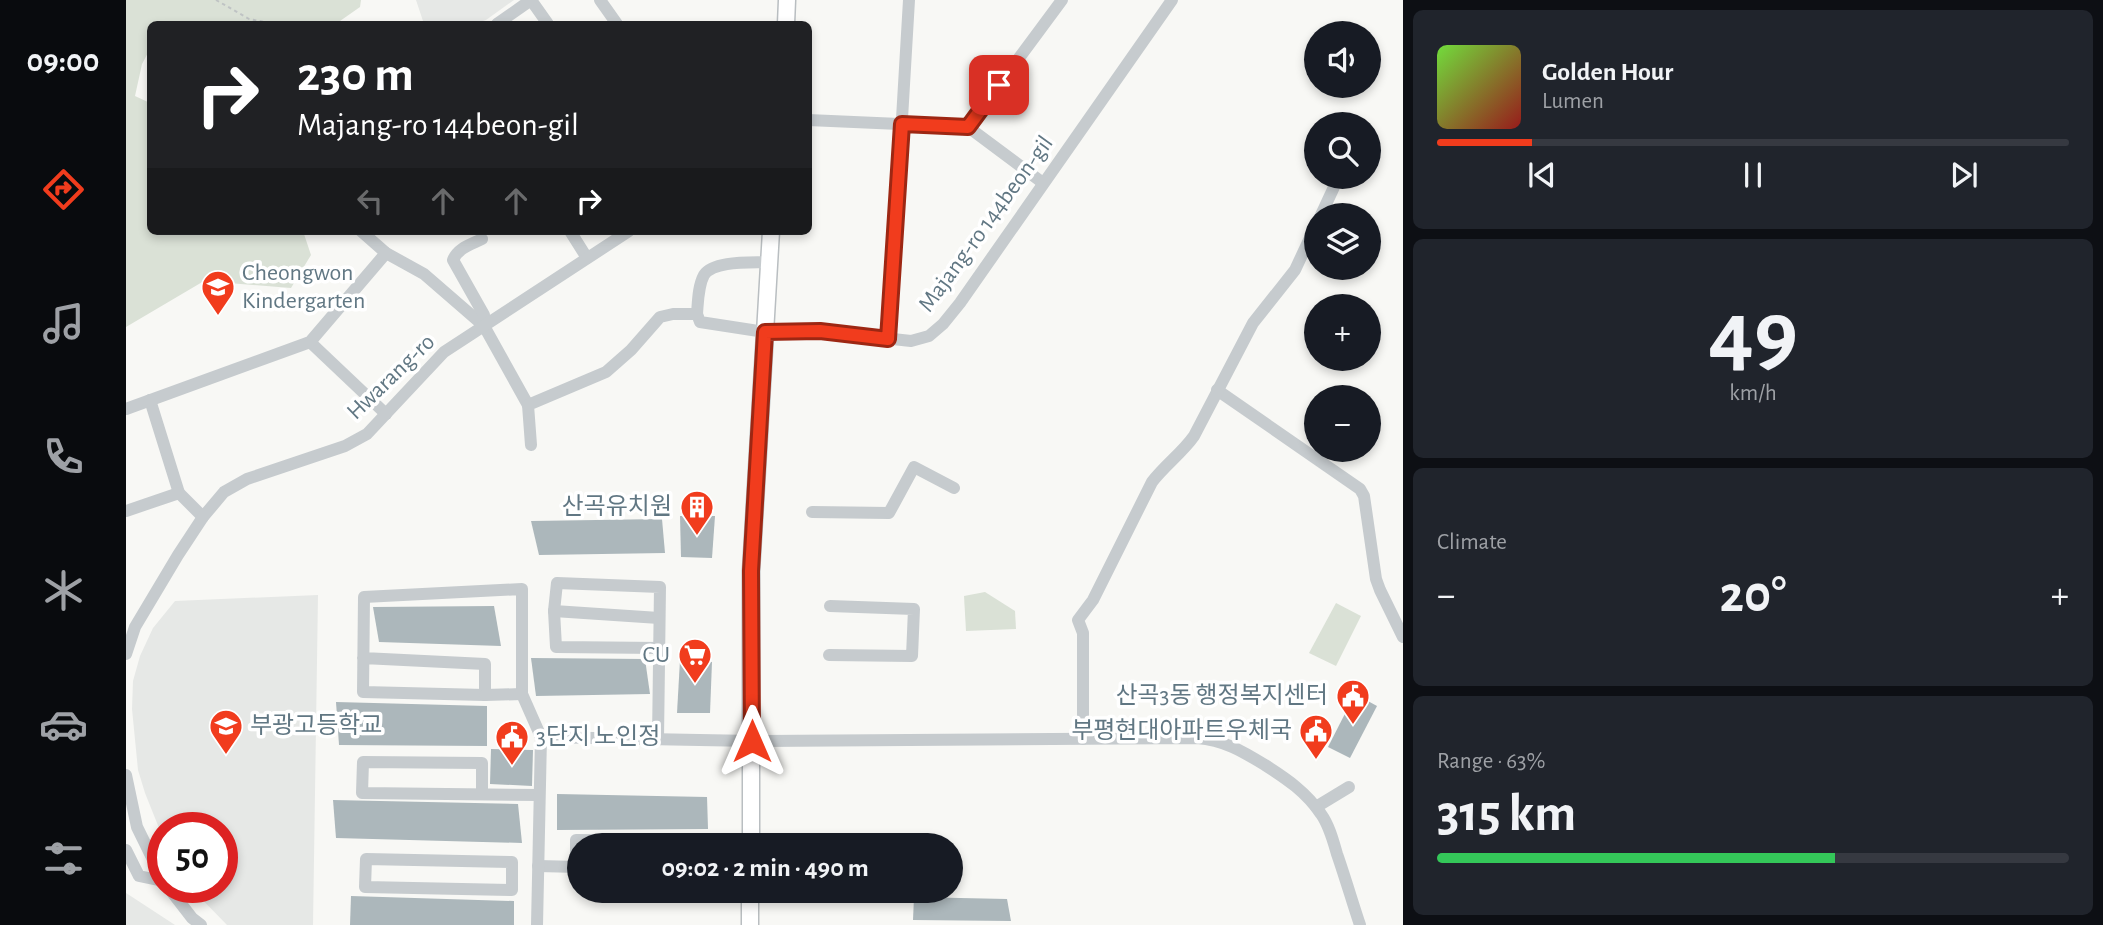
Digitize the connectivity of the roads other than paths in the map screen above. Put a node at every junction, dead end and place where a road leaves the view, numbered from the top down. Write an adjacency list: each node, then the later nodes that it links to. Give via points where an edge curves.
1 (531, 0): 7 (street); 8 (street)
2 (600, 0): 9 (street)
3 (787, 0): 10 (main road)
4 (909, 0): 12 (street)
5 (1062, 0): 13 (street)
6 (1172, 0): 14 (street, Majang-ro 144beon-gil)
7 (501, 21)
8 (546, 21)
9 (615, 21)
10 (786, 21)
11 (812, 120): 12 (street)
12 (902, 124): 13 (street); 27 (street)
13 (968, 127): 14 (street)
14 (1043, 183): 27 (street, Majang-ro 144beon-gil, via 943,324 929,336 911,341)
15 (366, 235): 21 (street)
16 (573, 235): 22 (street)
17 (623, 235): 22 (street, Hwarang-ro)
18 (771, 235): 23 (main road)
19 (482, 239): 25 (street, via 463,248 453,260 484,315)
20 (1304, 250): 29 (street, via 1294,270 1252,323)
21 (386, 253): 25 (street, via 424,274); 28 (street)
22 (587, 258): 25 (street, Hwarang-ro)
23 (769, 262): 24 (street, via 731,264 705,273); 26 (main road)
24 (697, 314): 26 (street, Majang-ro 144beon-gil, via 700,322); 31 (street, via 660,317 606,372)
25 (484, 326): 31 (street); 33 (street, Hwarang-ro, via 444,352)
26 (765, 332): 27 (street, Majang-ro 144beon-gil, via 820,331); 53 (main road, via 751,571)
27 (888, 339)
28 (310, 342): 30 (street); 33 (street)
29 (1217, 390): 43 (street, via 1360,489 1376,579); 51 (street, via 1187,446 1152,482 1093,600 1078,620 1083,633)
30 (150, 400): 32 (street); 36 (street)
31 (528, 405): 34 (street)
32 (126, 409)
33 (386, 414): 39 (street, Hwarang-ro, via 367,434 345,446 247,479 224,492)
34 (531, 445)
35 (954, 488): 38 (street, via 914,467 889,513)
36 (179, 493): 37 (street); 39 (street)
37 (126, 510)
38 (811, 512)
39 (203, 517): 45 (street, Hwarang-ro, via 135,627)
40 (830, 606): 46 (street, via 914,609 912,656)
41 (554, 611): 42 (street); 42 (street, via 557,583 660,587); 44 (street, via 556,647)
42 (659, 618): 44 (street)
43 (1403, 637)
44 (659, 648): 52 (street)
45 (126, 654)
46 (829, 655)
47 (363, 658): 48 (street, via 364,597 522,589); 49 (street, via 485,664); 49 (street, via 363,692)
48 (522, 694): 49 (street); 50 (street)
49 (485, 695)
50 (541, 737): 52 (street); 57 (street)
51 (1083, 738): 53 (street); 58 (street, via 1214,739 1233,745 1288,780)
52 (658, 739): 53 (street)
53 (752, 741): 59 (main road)
54 (126, 775): 60 (street, via 137,827)
55 (1349, 787): 58 (street)
56 (482, 794): 56 (street, via 362,793 363,762 482,763); 57 (street)
57 (539, 795): 62 (street)
58 (1316, 807): 72 (street, via 1331,834)
59 (751, 833)
60 (147, 847)
61 (126, 850): 64 (street, via 139,876)
62 (538, 866): 63 (street); 66 (street)
63 (567, 867)
64 (147, 877)
65 (512, 883): 65 (street, via 512,890 365,887 366,859 512,862); 66 (street)
66 (538, 883): 70 (street)
67 (180, 903): 69 (street)
68 (750, 903): 71 (main road)
69 (201, 925)
70 (537, 925)
71 (750, 925)
72 (1360, 925)

